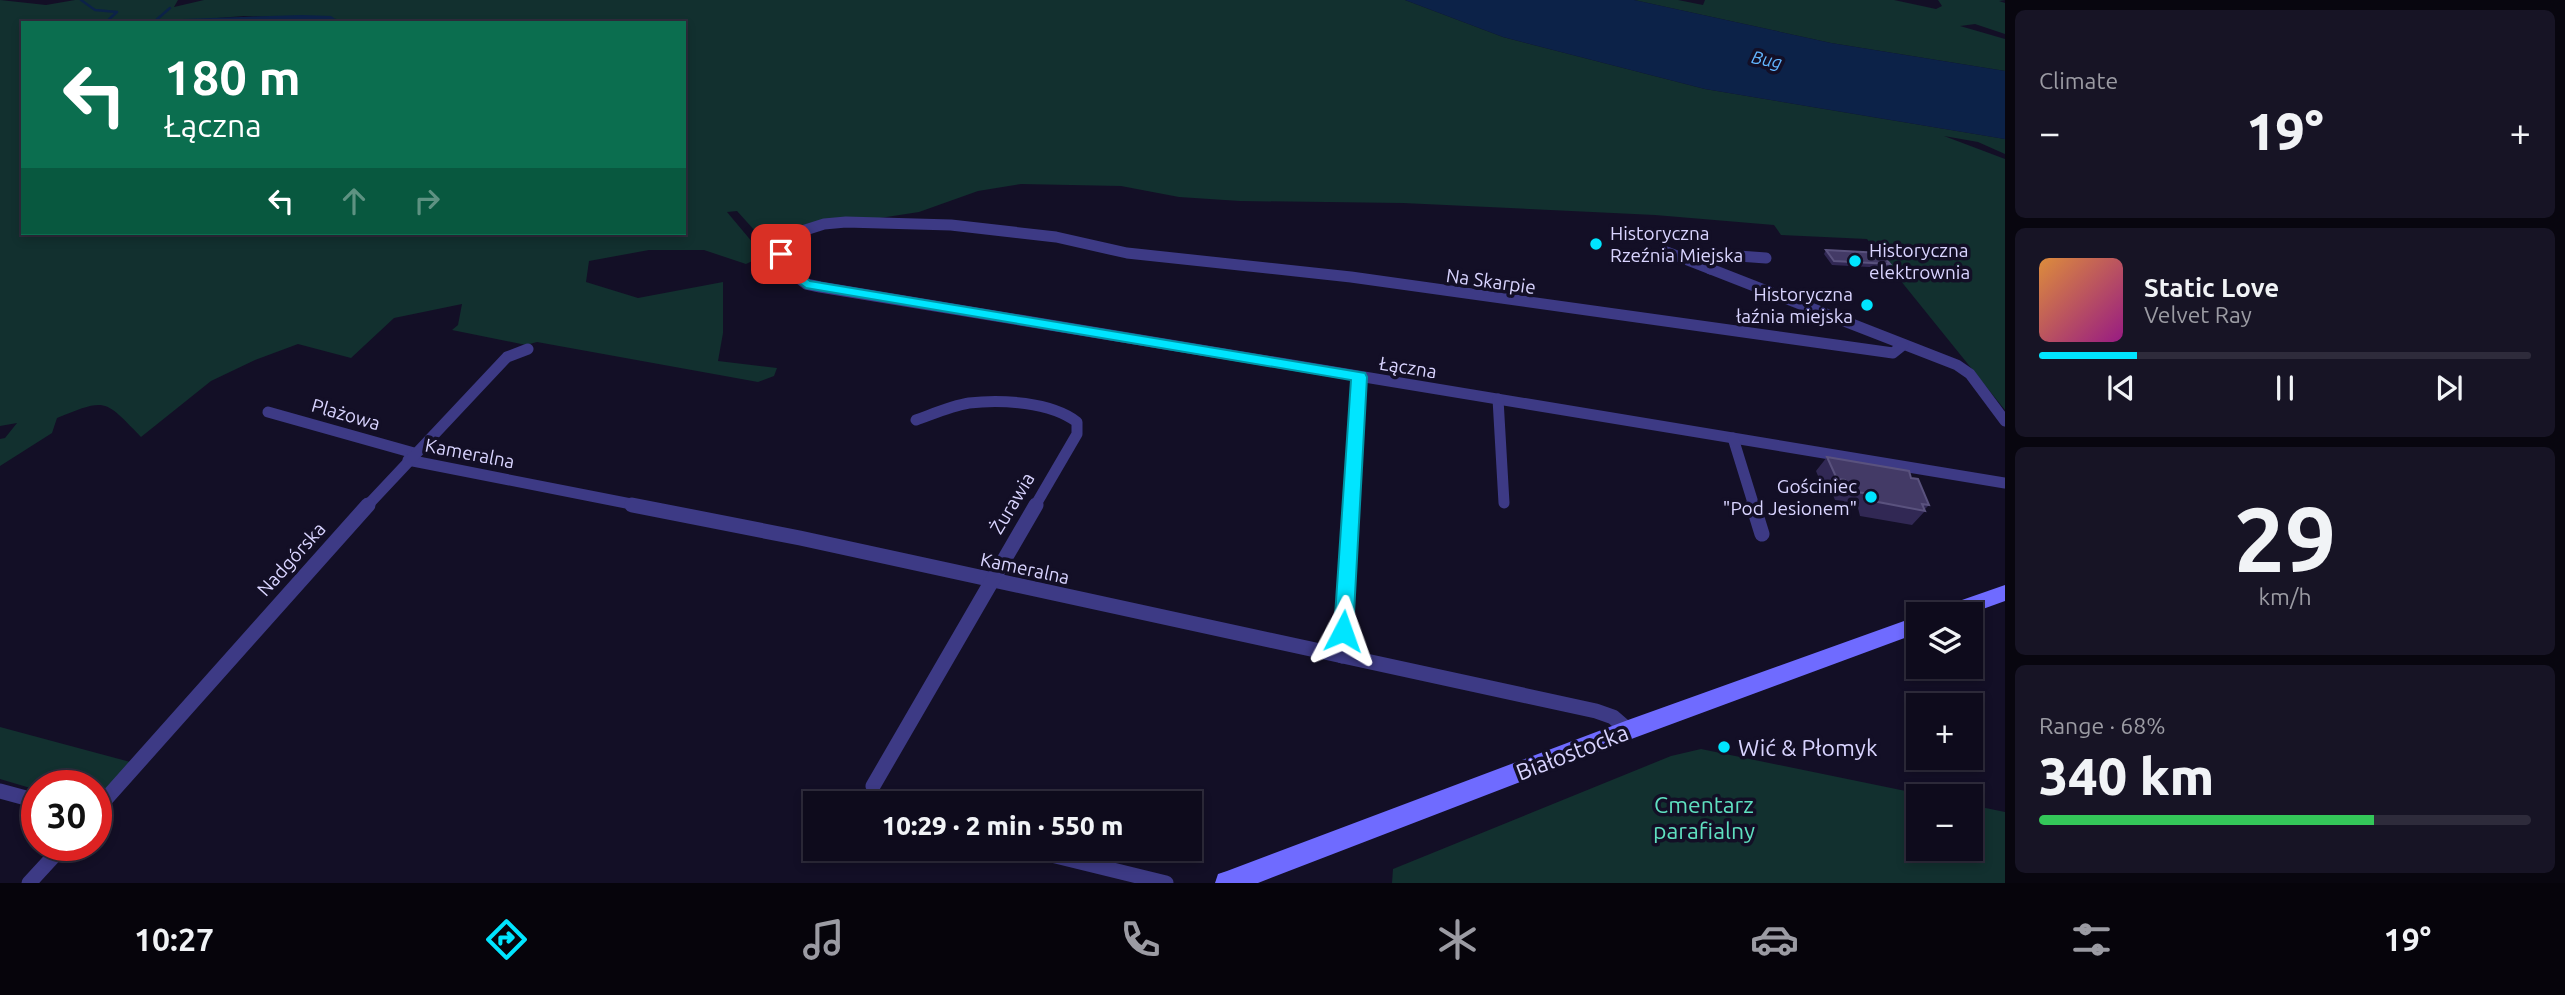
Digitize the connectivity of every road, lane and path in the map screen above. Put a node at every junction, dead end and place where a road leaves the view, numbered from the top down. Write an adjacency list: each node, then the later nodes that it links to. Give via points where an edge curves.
1 (1667, 252): 4 (street)
2 (781, 254): 5 (street, Na Skarpie, via 792,236 824,225 940,225 1056,237 1127,253 1351,277 1893,353); 7 (street, Łączna, via 782,265 806,284)
3 (1766, 258): 4 (street, via 1711,254)
4 (1710, 269): 5 (street)
5 (1903, 345): 11 (street, Na Skarpie, via 1970,374)
6 (528, 349): 13 (street, Nadgórska, via 507,356)
7 (1359, 377): 8 (street, Łączna); 21 (street)
8 (1498, 399): 12 (street, Łączna); 15 (street)
9 (268, 412): 13 (street, Plażowa)
10 (916, 420): 17 (street, Żurawia, via 969,403 996,402 1065,413 1077,422 1077,434)
11 (2005, 421)
12 (1733, 438): 14 (street, Łączna); 16 (street)
13 (411, 456): 17 (street, Kameralna); 25 (street, Nadgórska)
14 (2005, 483)
15 (1504, 503)
16 (1762, 534)
17 (991, 580): 21 (street, Kameralna); 23 (street, Żurawia)
18 (2005, 593): 19 (street)
19 (1980, 602)
20 (1906, 628): 22 (street, Białostocka)
21 (1342, 656): 22 (street, Kameralna, via 1596,711 1613,717)
22 (1628, 730): 29 (street, Białostocka)
23 (873, 786)
24 (0, 791): 26 (street)
25 (112, 792)
26 (21, 797)
27 (49, 861): 30 (street)
28 (1076, 861): 31 (street)
29 (1257, 878): 32 (street, Białostocka)
30 (29, 883)
31 (1166, 883)
32 (1227, 883)

